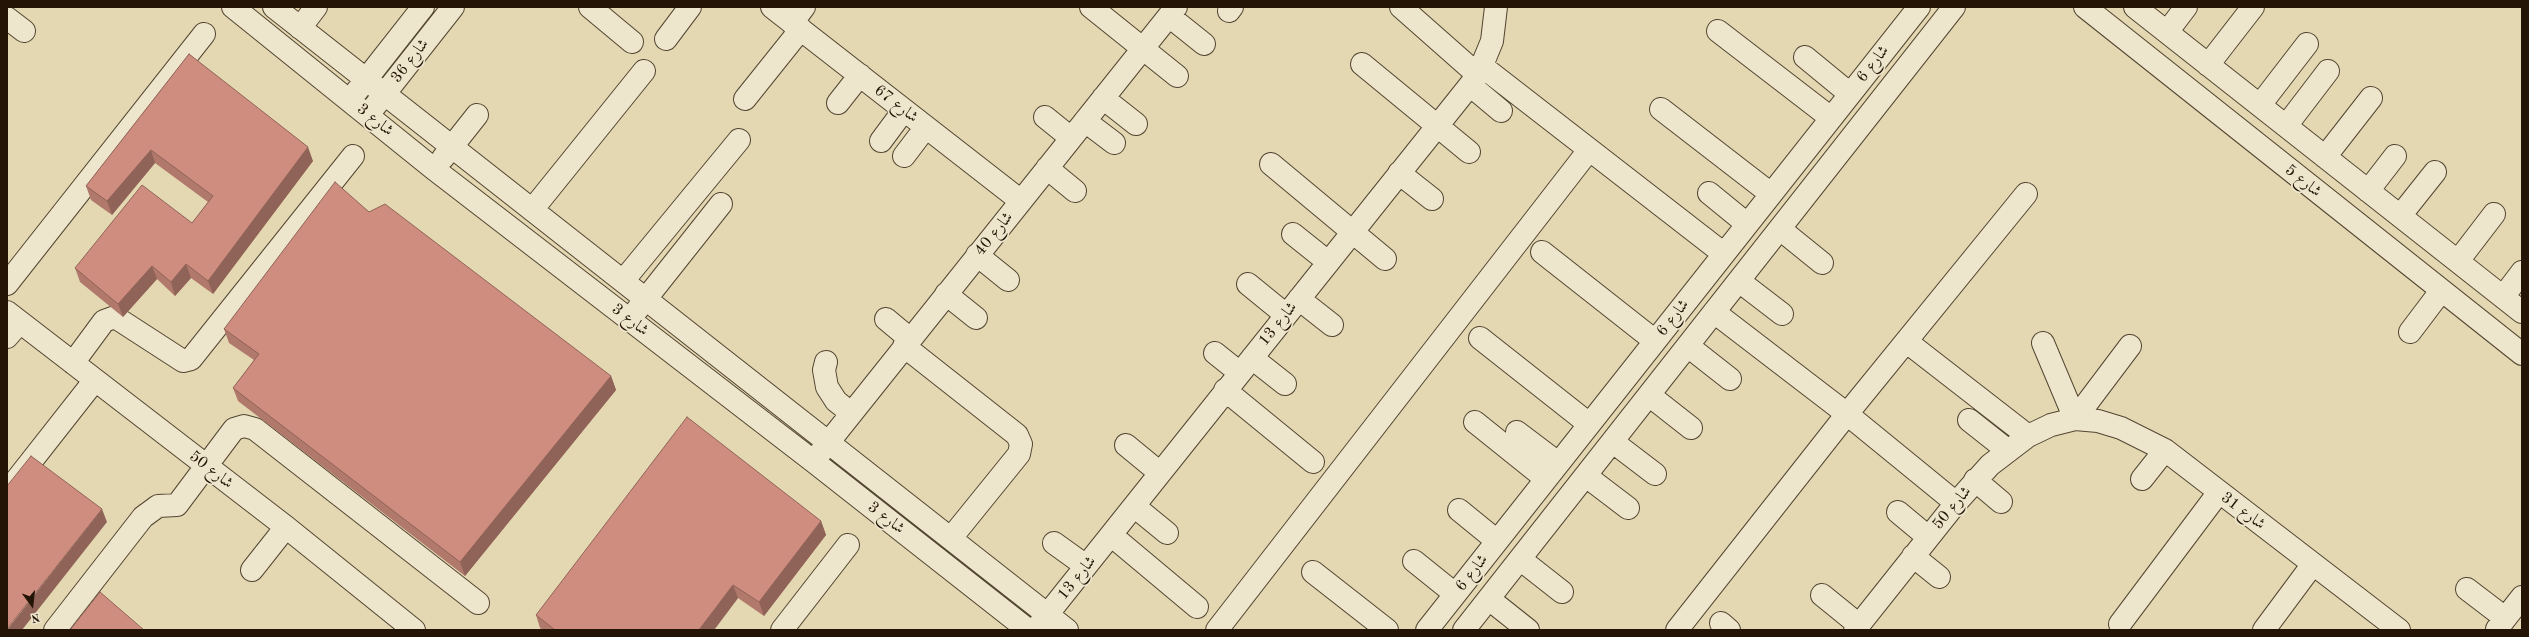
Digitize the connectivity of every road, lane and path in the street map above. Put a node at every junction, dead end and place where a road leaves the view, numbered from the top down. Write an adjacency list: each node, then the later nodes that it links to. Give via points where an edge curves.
1 (233, 7): 45 (street, شارع 3)
2 (274, 7): 21 (street, شارع 3)
3 (316, 7): 21 (street)
4 (424, 7): 39 (street, شارع 36)
5 (453, 7): 40 (street, شارع 36)
6 (590, 7): 27 (street)
7 (690, 7): 26 (street)
8 (772, 7): 20 (street, شارع 67)
9 (1091, 7): 30 (street)
10 (1401, 7): 38 (street)
11 (1496, 7): 38 (street, شارع 13, via 1492,42)
12 (1919, 7): 41 (street, شارع 6)
13 (1954, 7): 88 (street, شارع 6)
14 (2085, 7): 104 (street, شارع 5)
15 (2135, 7): 24 (street, شارع 5)
16 (2186, 7): 24 (street)
17 (2253, 7): 33 (street)
18 (1173, 11): 28 (street); 30 (street, شارع 40)
19 (7, 18): 22 (street)
20 (799, 20): 36 (street, شارع 67); 44 (street)
21 (300, 28): 39 (street, شارع 3)
22 (24, 31)
23 (1718, 31): 54 (street)
24 (2167, 32): 33 (street, شارع 5)
25 (204, 34): 102 (street)
26 (666, 39)
27 (632, 42)
28 (1204, 44)
29 (2307, 44): 47 (street)
30 (1143, 48): 37 (street); 42 (street, شارع 40)
31 (1805, 57): 41 (street)
32 (1362, 64): 57 (street)
33 (2208, 64): 47 (street, شارع 5)
34 (644, 71): 84 (street)
35 (2328, 71): 58 (street)
36 (860, 75): 46 (street); 49 (street, شارع 67)
37 (1177, 76)
38 (1477, 76): 50 (street); 57 (street, شارع 13); 65 (street)
39 (366, 80): 40 (street, شارع 3); 45 (street, شارع 36)
40 (384, 94): 51 (street, شارع 36); 64 (street, شارع 3)
41 (1850, 94): 54 (street, شارع 6)
42 (1103, 98): 55 (street, شارع 40); 56 (street)
43 (2370, 98): 70 (street)
44 (745, 99)
45 (350, 100): 51 (street, شارع 3)
46 (838, 103)
47 (2260, 105): 58 (street, شارع 5)
48 (1661, 109): 79 (street)
49 (904, 110): 59 (street, شارع 67); 62 (street)
50 (1501, 111)
51 (368, 115): 73 (street, شارع 3)
52 (477, 115): 64 (street)
53 (1045, 117): 60 (street)
54 (1831, 118): 79 (street, شارع 6)
55 (1085, 121): 60 (street, شارع 40); 63 (street)
56 (1136, 124)
57 (1437, 126): 66 (street); 75 (street, شارع 13)
58 (2286, 126): 70 (street, شارع 5)
59 (926, 127): 68 (street); 82 (street, شارع 67)
60 (1071, 138): 72 (street, شارع 40)
61 (739, 140): 100 (street)
62 (881, 142)
63 (1114, 143)
64 (451, 147): 73 (street); 84 (street, شارع 3)
65 (1589, 150): 92 (street); 199 (street)
66 (1469, 152)
67 (352, 156): 127 (street, via 191,359 183,361 115,317 104,321)
68 (904, 156)
69 (2395, 156): 76 (street)
70 (2325, 157): 76 (street, شارع 5)
71 (1271, 164): 90 (street)
72 (1047, 168): 77 (street); 82 (street, شارع 40)
73 (434, 169): 114 (street, شارع 3)
74 (2435, 172): 86 (street)
75 (1400, 173): 81 (street); 90 (street, شارع 13)
76 (2368, 190): 86 (street, شارع 5)
77 (1076, 191)
78 (1709, 194): 87 (street)
79 (1771, 194): 87 (street, شارع 6)
80 (2026, 194): 120 (street)
81 (1432, 199)
82 (1021, 201): 93 (street, شارع 40)
83 (721, 204): 107 (street)
84 (532, 210): 100 (street, شارع 3)
85 (2494, 214): 94 (street)
86 (2400, 216): 94 (street, شارع 5)
87 (1747, 224): 92 (street, شارع 6)
88 (1780, 229): 96 (street); 101 (street, شارع 6)
89 (1293, 234): 95 (street)
90 (1347, 238): 95 (street, شارع 13); 97 (street)
91 (1542, 252): 119 (street)
92 (1724, 254): 119 (street, شارع 6)
93 (977, 255): 99 (street); 105 (street, شارع 40)
94 (2458, 261): 106 (street, شارع 5)
95 (1328, 262): 108 (street, شارع 13)
96 (1822, 263)
97 (1380, 264)
98 (2522, 272): 106 (street)
99 (1008, 280)
100 (623, 281): 107 (street, شارع 3)
101 (1739, 281): 109 (street, شارع 6); 111 (street)
102 (7, 284)
103 (1248, 284): 108 (street)
104 (2441, 291): 117 (street); 126 (street, شارع 5)
105 (946, 294): 112 (street); 121 (street, شارع 40)
106 (2503, 297): 110 (street, شارع 5)
107 (646, 299): 114 (street); 144 (street, شارع 3)
108 (1292, 308): 116 (street); 129 (street, شارع 13)
109 (1714, 312): 123 (street, شارع 6); 136 (street)
110 (2522, 312)
111 (1782, 314)
112 (976, 318)
113 (886, 319): 121 (street)
114 (629, 320): 149 (street, شارع 3)
115 (11, 323): 127 (street, شارع 50)
116 (1328, 330)
117 (2410, 332)
118 (1480, 338): 140 (street)
119 (1655, 341): 140 (street, شارع 6)
120 (1907, 342): 136 (street); 143 (street)
121 (907, 343): 135 (street, شارع 40); 170 (street, via 1017,435 1021,444 1019,454)
122 (2043, 343): 137 (street)
123 (1688, 346): 130 (street); 134 (street, شارع 6)
124 (2130, 346): 137 (street)
125 (1215, 353): 129 (street)
126 (2522, 354)
127 (72, 362): 131 (street, شارع 50)
128 (826, 362): 135 (street, via 827,387 836,401)
129 (1246, 365): 132 (street); 133 (street, شارع 13)
130 (1730, 379)
131 (95, 380): 151 (street, شارع 50); 158 (street)
132 (1286, 384)
133 (1225, 390): 150 (street); 153 (street, شارع 13)
134 (1649, 395): 141 (street); 145 (street, شارع 6)
135 (851, 413): 144 (street, شارع 40)
136 (1847, 414): 161 (street); 204 (street)
137 (2074, 419): 143 (street, شارع 50, via 2051,425); 148 (street, شارع 31, via 2098,421 2121,428)
138 (1969, 420): 147 (street)
139 (1475, 422): 152 (street)
140 (1589, 424): 152 (street, شارع 6)
141 (1691, 428)
142 (1517, 432): 152 (street)
143 (2028, 436): 147 (street, شارع 50)
144 (828, 441): 149 (street, شارع 40); 170 (street, شارع 3)
145 (1613, 442): 154 (street); 155 (street, شارع 6)
146 (1126, 445): 153 (street)
147 (2007, 450): 157 (street, شارع 50)
148 (2165, 450): 156 (street); 159 (street, شارع 31)
149 (814, 461): 197 (street, شارع 3)
150 (1313, 462)
151 (206, 466): 166 (street, شارع 50); 188 (street, via 234,429 244,426 255,429); 194 (street, via 177,505 158,506 143,517)
152 (1552, 471): 171 (street, شارع 6)
153 (1160, 473): 162 (street, شارع 13)
154 (1655, 474)
155 (1586, 476): 163 (street); 175 (street, شارع 6)
156 (2142, 479)
157 (1975, 480): 160 (street); 161 (street, شارع 50)
158 (7, 492)
159 (2219, 492): 177 (street, شارع 31); 191 (street)
160 (2001, 502)
161 (1956, 503): 169 (street, شارع 50)
162 (1134, 506): 167 (street); 168 (street, شارع 13)
163 (1628, 508)
164 (1459, 510): 171 (street)
165 (1898, 512): 169 (street)
166 (286, 527): 179 (street); 195 (street, شارع 50)
167 (1166, 533)
168 (1111, 535): 178 (street, شارع 13); 189 (street)
169 (1928, 537): 174 (street, شارع 50)
170 (951, 538): 190 (street, شارع 3)
171 (1497, 541): 184 (street, شارع 6)
172 (1054, 543): 178 (street)
173 (848, 545): 196 (street)
174 (1913, 556): 181 (street); 193 (street, شارع 50)
175 (1520, 559): 183 (street); 187 (street, شارع 6)
176 (1414, 561): 184 (street)
177 (2313, 564): 205 (street); 206 (street, شارع 31)
178 (1086, 566): 190 (street, شارع 13)
179 (252, 570)
180 (1313, 572): 200 (street)
181 (1939, 577)
182 (2467, 589): 192 (street)
183 (1562, 592)
184 (1455, 594): 201 (street, شارع 6)
185 (1822, 595): 193 (street)
186 (2522, 597): 192 (street)
187 (1488, 599): 202 (street, شارع 6); 203 (street)
188 (478, 603)
189 (1197, 607)
190 (1042, 622): 198 (street, شارع 3)
191 (2120, 624)
192 (2501, 624)
193 (1857, 627)
194 (55, 630)
195 (414, 630)
196 (782, 630)
197 (1028, 630)
198 (1068, 630)
199 (1218, 630)
200 (1387, 630)
201 (1427, 630)
202 (1464, 630)
203 (1528, 630)
204 (1677, 630)
205 (2264, 630)
206 (2399, 630)

